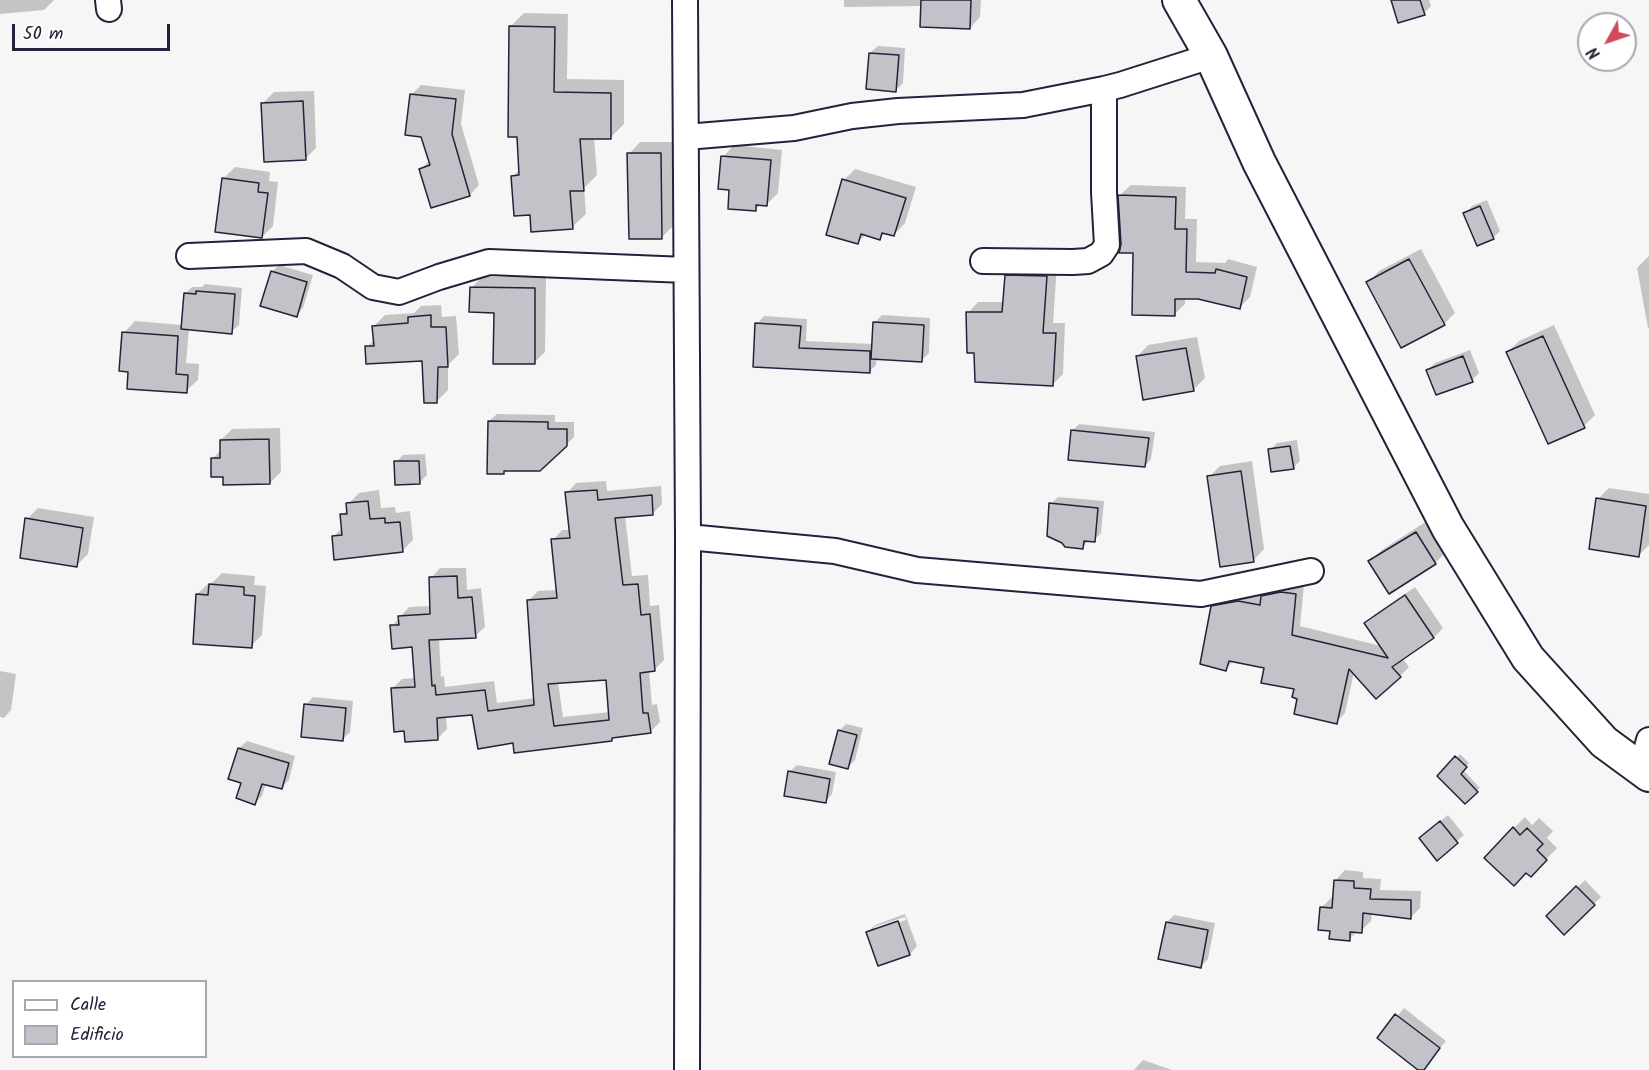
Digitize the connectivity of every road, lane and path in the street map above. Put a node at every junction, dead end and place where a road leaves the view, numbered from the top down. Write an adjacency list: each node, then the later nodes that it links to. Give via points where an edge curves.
1 (685, 0): 5 (street)
2 (1179, 0): 3 (main road)
3 (1211, 56): 4 (street); 12 (main road, via 1259,162 1448,528 1528,657 1604,742)
4 (1104, 89): 5 (street, via 1023,105 898,111 794,128); 7 (street, via 1107,245 1101,254 1088,261 1073,262)
5 (686, 136): 8 (street)
6 (189, 256): 8 (street, via 306,251 342,266 373,287 399,292 489,262)
7 (983, 261)
8 (686, 270): 9 (street)
9 (688, 537): 10 (street, via 835,551 917,570 1201,594); 13 (street)
10 (1311, 571)
11 (1649, 740): 12 (street)
12 (1645, 772)
13 (687, 1070)

